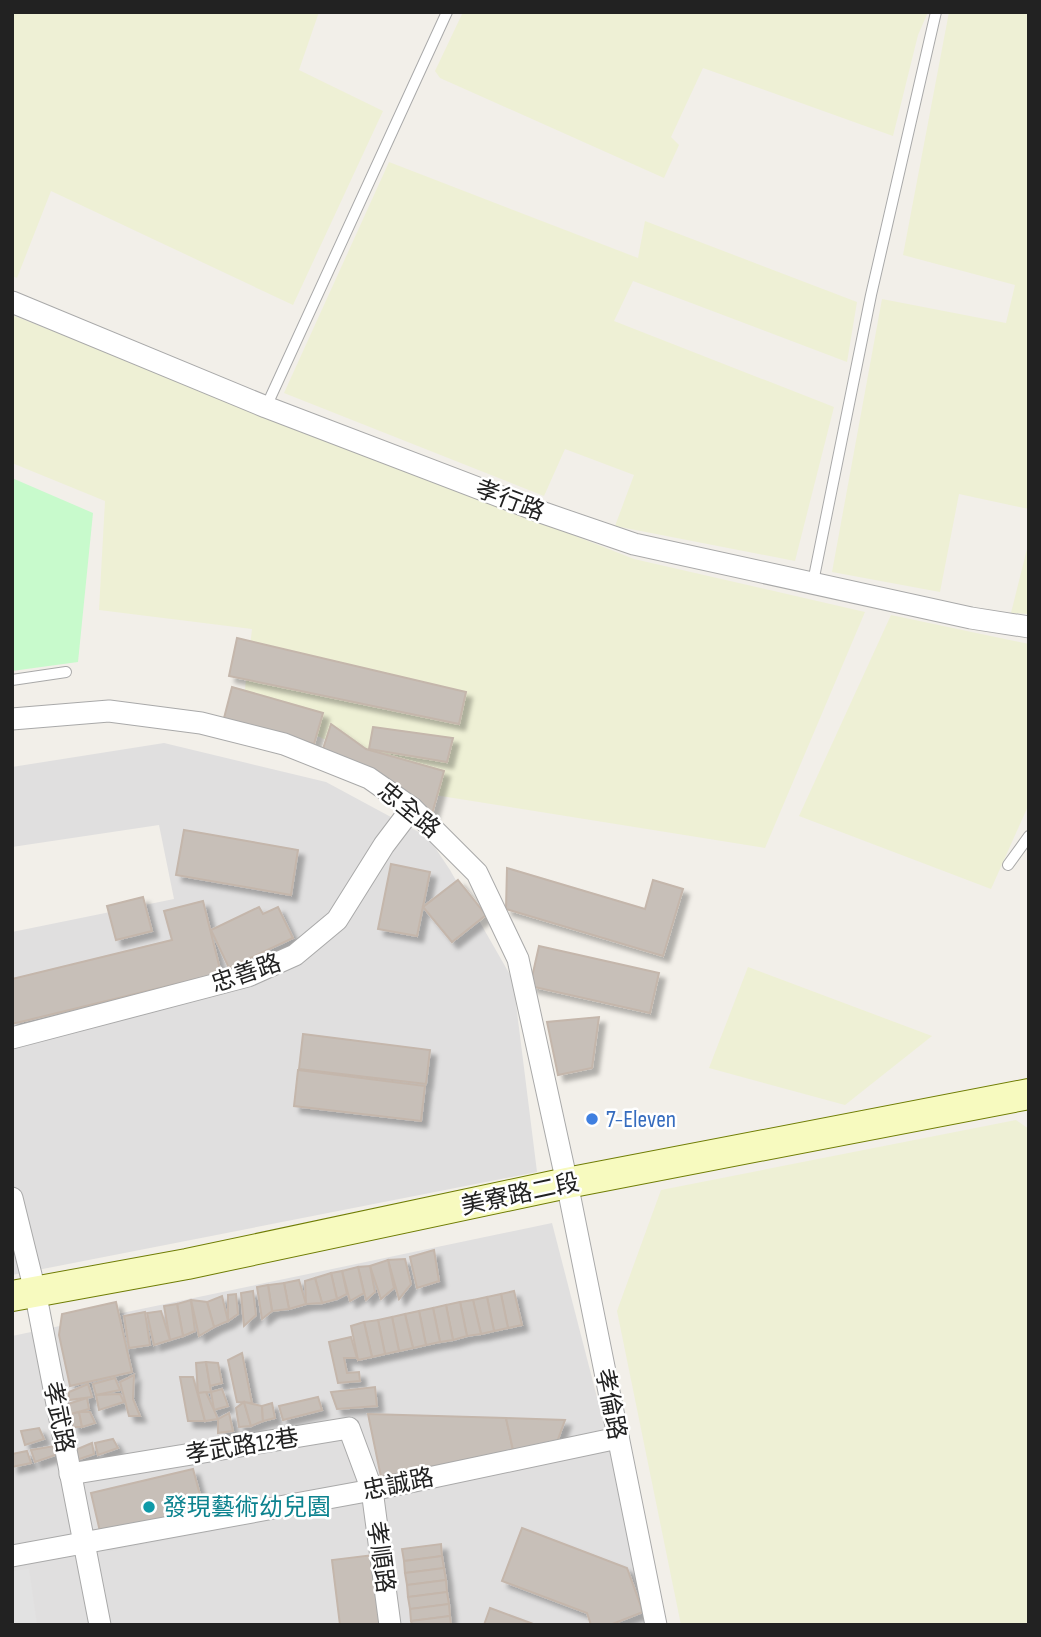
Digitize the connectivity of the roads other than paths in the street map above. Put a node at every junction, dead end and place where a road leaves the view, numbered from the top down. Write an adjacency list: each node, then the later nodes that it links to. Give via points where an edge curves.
1 (447, 12): 4 (lane)
2 (936, 12): 5 (lane, via 871,295)
3 (12, 302): 4 (street, 孝行路)
4 (266, 407): 5 (street, 孝行路, via 634,544)
5 (813, 582): 6 (street, 孝行路)
6 (1029, 627)
7 (66, 672): 8 (lane)
8 (12, 680)
9 (12, 719): 10 (street, 忠全路, via 109,711 201,723 285,744 357,773)
10 (412, 808): 13 (street, 忠善路, via 337,920 295,955 248,976); 15 (street, 忠全路, via 477,873 518,959)
11 (1029, 836): 12 (lane)
12 (1008, 865)
13 (12, 1038)
14 (1029, 1094): 15 (street, 美寮路二段)
15 (567, 1184): 17 (street, 美寮路二段); 18 (street, 孝倫路)
16 (12, 1198): 17 (street, 孝武路)
17 (24, 1294): 19 (street, 孝武路)
18 (618, 1438): 20 (street, 忠誠路); 25 (street, 孝倫路)
19 (70, 1474): 20 (street, 孝武路12巷, via 349,1429); 21 (street, 孝武路)
20 (372, 1490): 21 (street, 忠誠路); 24 (street, 孝順路)
21 (85, 1543): 22 (street, 忠誠路); 23 (street, 孝武路)
22 (12, 1556)
23 (100, 1625)
24 (390, 1625)
25 (656, 1625)

